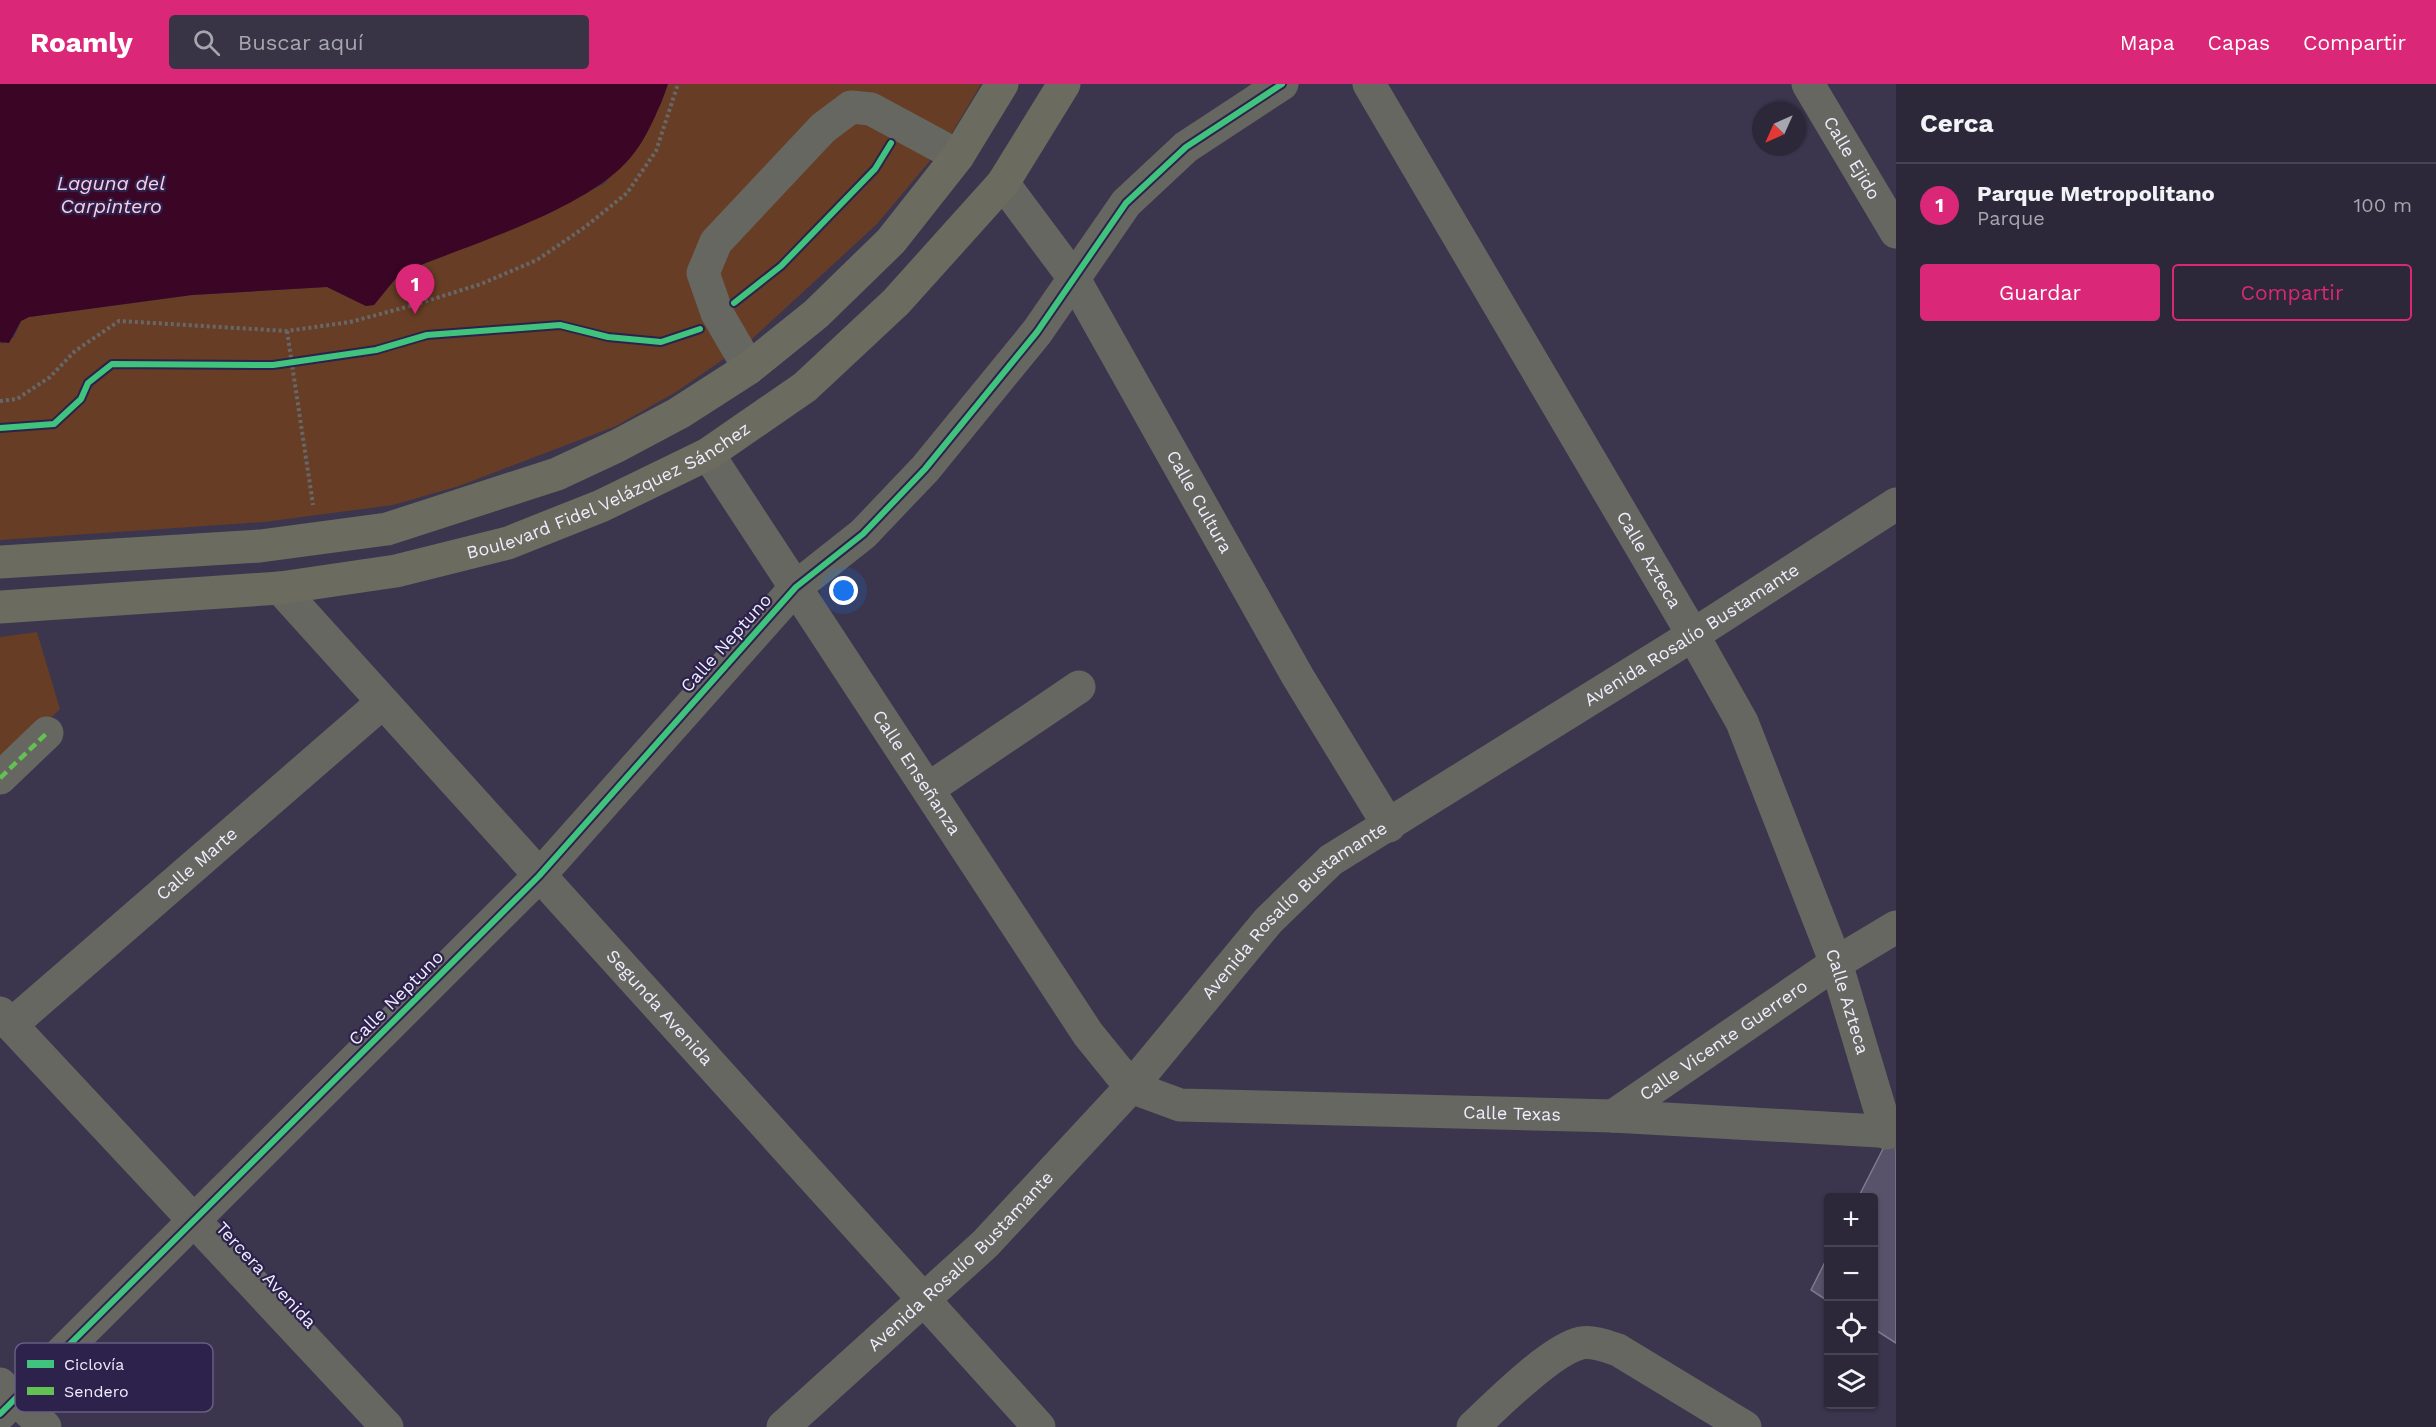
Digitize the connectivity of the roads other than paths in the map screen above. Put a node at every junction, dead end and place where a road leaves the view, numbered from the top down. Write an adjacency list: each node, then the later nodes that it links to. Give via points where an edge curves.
1 (1002, 84): 6 (main road, Boulevard Fidel Velázquez Sánchez)
2 (1064, 84): 7 (main road, Boulevard Fidel Velázquez Sánchez)
3 (1282, 84): 9 (street, Calle Neptuno, via 1186,147 1126,203)
4 (1369, 84): 17 (street, Calle Azteca)
5 (1808, 84): 8 (street, Calle Ejido)
6 (958, 156): 10 (main road, Boulevard Fidel Velázquez Sánchez, via 891,241 816,314); 10 (street, via 871,109 851,107 823,128 716,242 703,273 717,313)
7 (1003, 183): 9 (street, Calle Cultura); 11 (main road, Boulevard Fidel Velázquez Sánchez, via 896,302 805,387)
8 (1896, 231)
9 (1073, 277): 14 (street, Calle Neptuno, via 1037,332 925,469 863,534); 23 (street, Calle Cultura, via 1298,677)
10 (748, 368): 13 (main road, Boulevard Fidel Velázquez Sánchez, via 679,412 557,474 387,529 260,546)
11 (708, 454): 14 (street, Calle Enseñanza); 15 (main road, Boulevard Fidel Velázquez Sánchez, via 601,506 508,543 396,571)
12 (1896, 504): 17 (street, Avenida Rosalío Bustamante)
13 (0, 562)
14 (796, 587): 22 (street, Calle Enseñanza); 24 (street, Calle Neptuno)
15 (280, 588): 16 (main road, Boulevard Fidel Velázquez Sánchez); 19 (street, Segunda Avenida)
16 (0, 607)
17 (1693, 635): 23 (street, Avenida Rosalío Bustamante); 26 (street, Calle Azteca, via 1742,722)
18 (1079, 687): 22 (street)
19 (383, 702): 24 (street, Segunda Avenida); 27 (street, Calle Marte)
20 (47, 733): 21 (street)
21 (0, 778)
22 (928, 789): 28 (street, Calle Enseñanza, via 1089,1034)
23 (1389, 826): 28 (street, Avenida Rosalío Bustamante, via 1331,860 1268,921)
24 (539, 876): 31 (street, Calle Neptuno); 32 (street, Segunda Avenida)
25 (1896, 927): 26 (street, Calle Vicente Guerrero)
26 (1836, 963): 29 (street, Calle Vicente Guerrero); 30 (street, Calle Azteca)
27 (6, 1019): 31 (street, Tercera Avenida)
28 (1131, 1087): 29 (street, Calle Texas, via 1180,1105); 32 (street, Avenida Rosalío Bustamante, via 985,1244)
29 (1612, 1116): 30 (street, Calle Texas)
30 (1891, 1132)
31 (194, 1221): 33 (street, Calle Neptuno); 36 (street, Tercera Avenida)
32 (924, 1300): 37 (street, Avenida Rosalío Bustamante); 38 (street, Segunda Avenida)
33 (64, 1343)
34 (24, 1412): 35 (street)
35 (45, 1427)
36 (387, 1427)
37 (783, 1427)
38 (1039, 1427)
39 (1473, 1427): 40 (street, via 1521,1382 1580,1343 1618,1350)
40 (1745, 1427)

